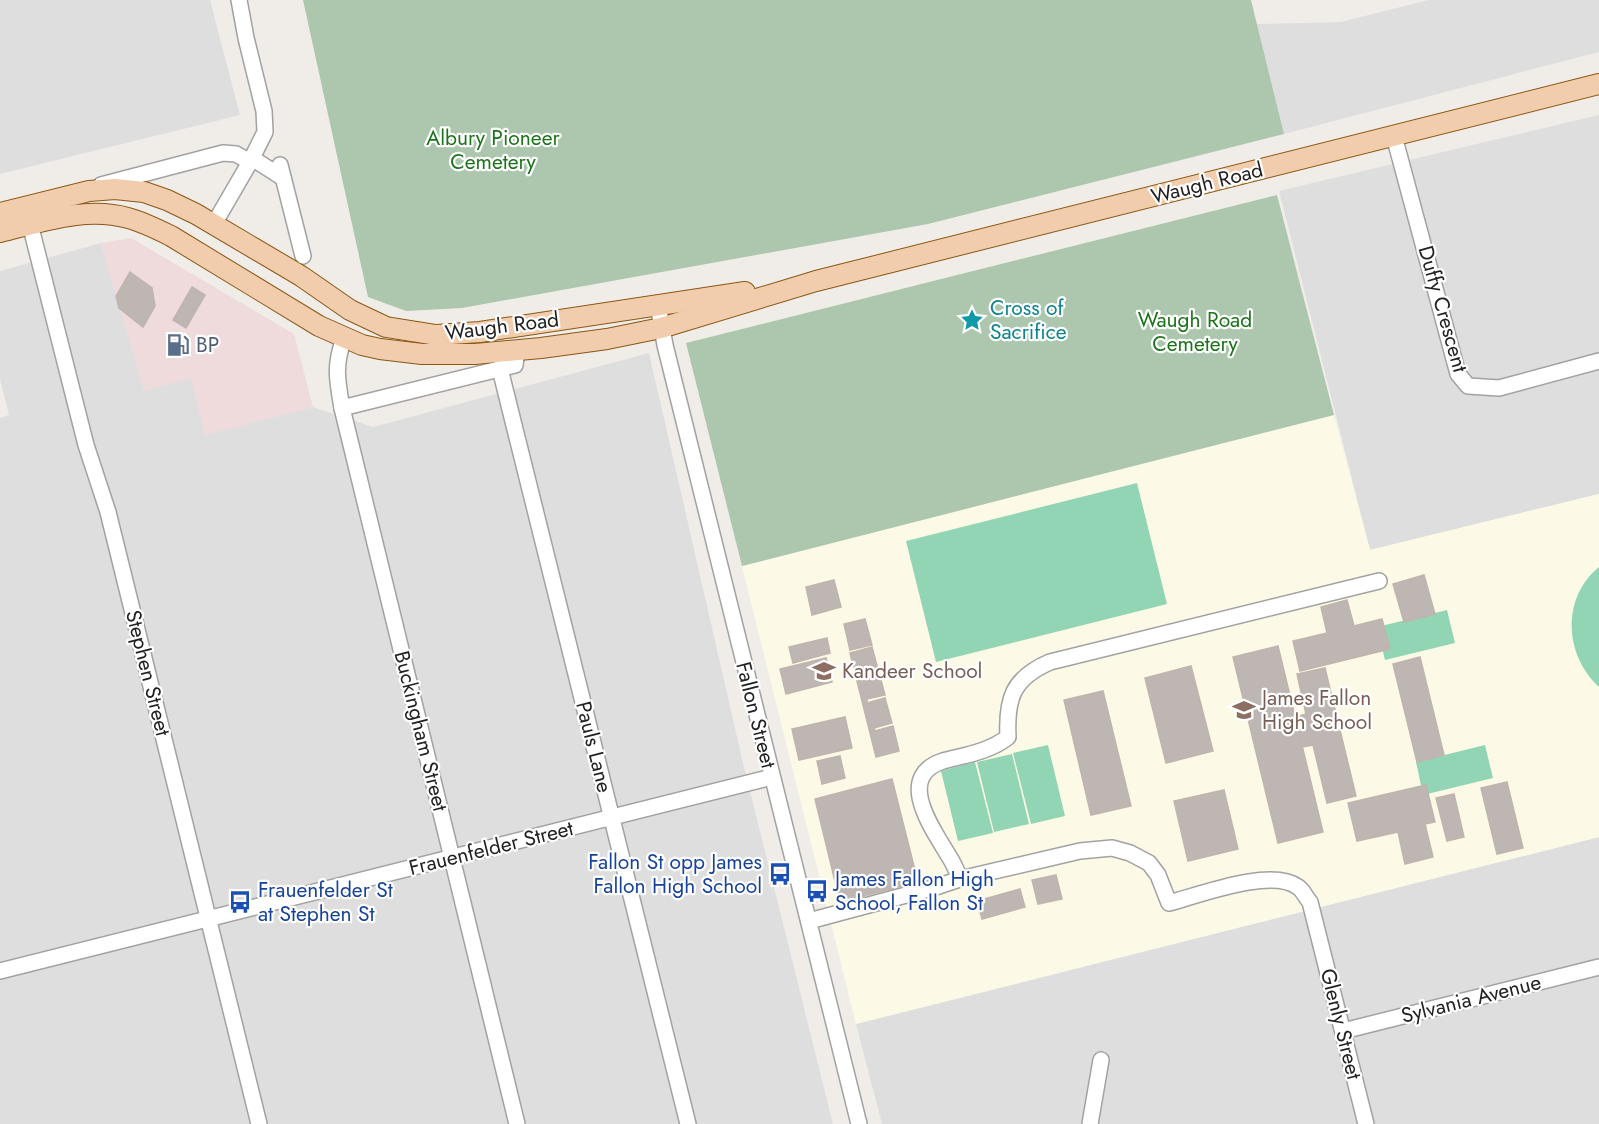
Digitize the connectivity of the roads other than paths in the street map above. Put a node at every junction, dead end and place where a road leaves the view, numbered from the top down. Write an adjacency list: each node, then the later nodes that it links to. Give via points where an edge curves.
1 (232, 0): 3 (street)
2 (239, 0): 3 (street)
3 (246, 38): 6 (street, via 265,122 263,137)
4 (1599, 84): 5 (main road, Waugh Road)
5 (1394, 136): 14 (main road, Waugh Road); 19 (street, Duffy Crescent, via 1458,374 1468,387 1499,388)
6 (251, 160): 7 (street, via 223,153); 10 (street); 13 (street, via 281,171)
7 (78, 192): 8 (main road, Waugh Road); 10 (main road, Waugh Road, via 144,192)
8 (0, 213)
9 (30, 224): 11 (main road, Waugh Road); 12 (main road, Waugh Road, via 107,214 146,224); 27 (street, Stephen Street, via 86,445 108,512)
10 (214, 224): 12 (main road); 15 (main road, Waugh Road, via 350,310 386,327 436,335 480,332)
11 (0, 232)
12 (198, 252): 17 (main road, Waugh Road)
13 (303, 256)
14 (816, 281): 15 (main road, Waugh Road); 16 (main road, Waugh Road)
15 (658, 305): 16 (street, Fallon Street)
16 (662, 328): 18 (main road, Waugh Road); 23 (street, Fallon Street)
17 (344, 338): 18 (main road, Waugh Road, via 380,349 422,354); 21 (street, Buckingham Street, via 336,375)
18 (517, 350): 20 (street, Waugh Road, via 515,365)
19 (1599, 361)
20 (500, 369): 21 (street, Waugh Road); 24 (street, Pauls Lane)
21 (342, 408): 25 (street, Buckingham Street)
22 (1379, 581): 26 (street, via 1050,662 1031,670 1018,683 1011,700 1008,738 997,746 940,762 922,777 920,806)
23 (772, 777): 24 (street, Frauenfelder Street); 28 (street, Fallon Street)
24 (612, 818): 25 (street, Frauenfelder Street); 35 (street, Pauls Lane)
25 (452, 858): 27 (street, Frauenfelder Street); 34 (street, Buckingham Street)
26 (960, 879): 28 (street); 31 (street, Glenly Street, via 1080,851 1112,848 1149,863 1169,903 1247,882 1276,879 1298,887 1310,902)
27 (209, 920): 30 (street, Frauenfelder Street); 33 (street, Stephen Street)
28 (809, 921): 36 (street, Fallon Street)
29 (1599, 967): 31 (street, Sylvania Avenue)
30 (0, 972)
31 (1343, 1031): 38 (street, Glenly Street)
32 (1101, 1060): 37 (street)
33 (259, 1124)
34 (517, 1124)
35 (688, 1124)
36 (859, 1124)
37 (1090, 1124)
38 (1366, 1124)

